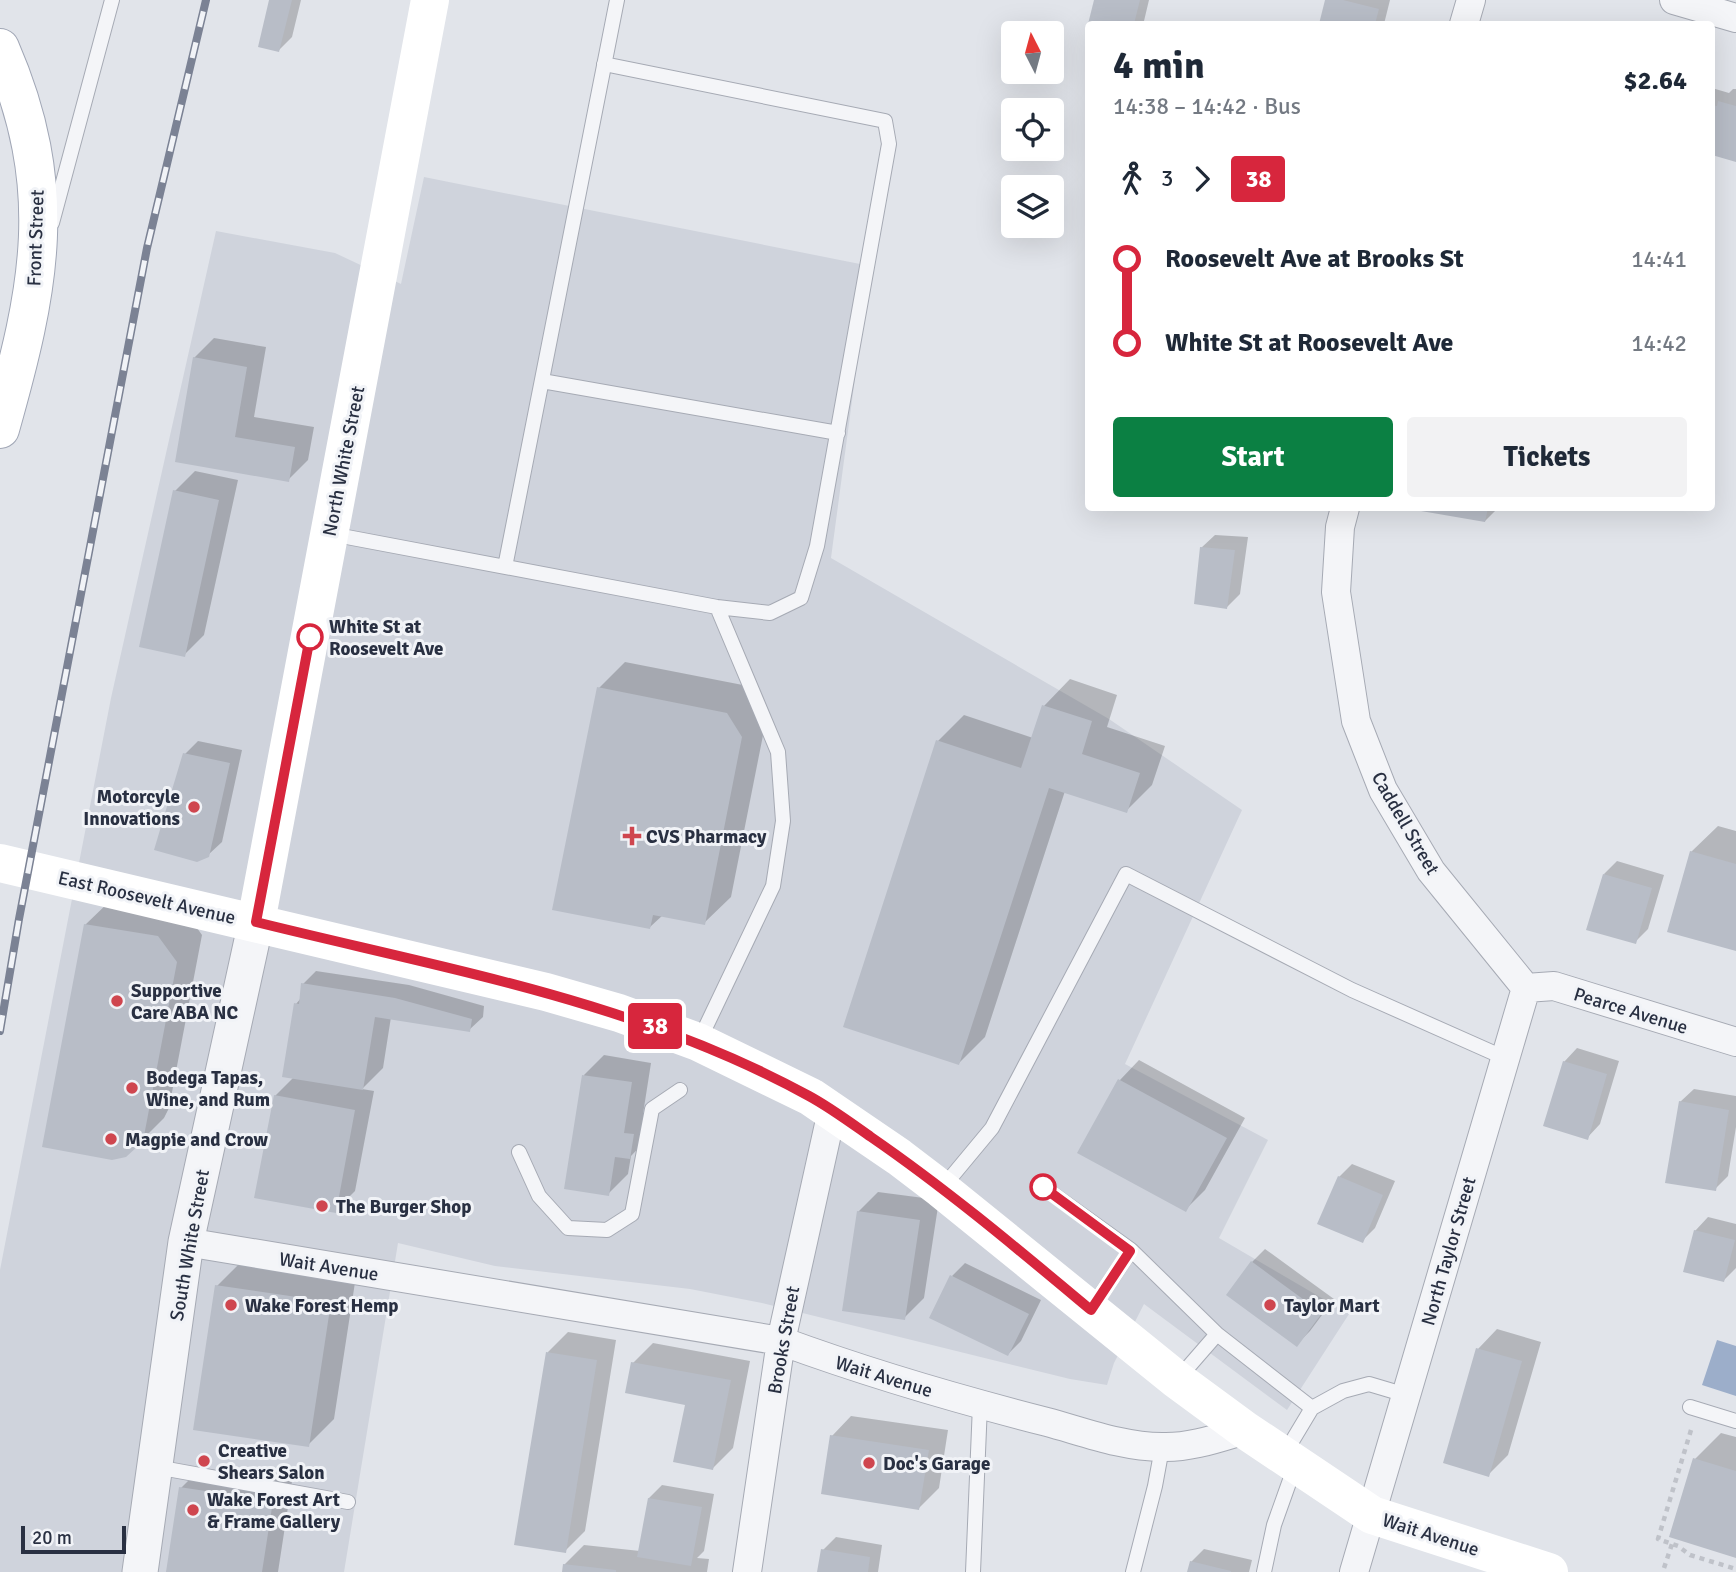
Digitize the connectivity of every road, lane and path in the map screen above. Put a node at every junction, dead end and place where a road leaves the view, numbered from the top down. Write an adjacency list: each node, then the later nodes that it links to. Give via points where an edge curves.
1 (112, 0): 10 (lane)
2 (430, 0): 15 (main road, North White Street)
3 (617, 0): 9 (lane)
4 (1471, 0): 7 (street)
5 (1674, 0): 6 (street)
6 (1736, 18)
7 (1465, 21)
8 (0, 48): 10 (main road, Front Street, via 16,85 36,166 40,210)
9 (604, 64): 11 (lane); 13 (lane, via 886,121 889,144)
10 (35, 288): 12 (main road, Front Street)
11 (542, 381): 13 (lane); 16 (lane)
12 (0, 429)
13 (838, 433): 17 (lane, via 817,546 801,598 770,613)
14 (1344, 511): 20 (street, Caddell Street, via 1336,592 1356,721 1383,789 1431,871)
15 (330, 533): 16 (lane); 19 (main road, North White Street)
16 (505, 567): 17 (lane)
17 (717, 607): 21 (lane, via 778,752 783,821 773,886)
18 (0, 863): 19 (main road, East Roosevelt Avenue)
19 (256, 922): 21 (main road, East Roosevelt Avenue, via 546,992); 29 (street, South White Street)
20 (1526, 988): 22 (street, Pearce Avenue, via 1554,986); 23 (street, North Taylor Street)
21 (698, 1042): 25 (main road, East Roosevelt Avenue)
22 (1736, 1042)
23 (1505, 1058): 28 (lane, via 1352,990 1126,874 992,1128); 35 (street, North Taylor Street)
24 (680, 1090): 26 (lane, via 652,1109 632,1214 607,1230 568,1227 539,1196)
25 (832, 1111): 28 (main road, East Roosevelt Avenue); 33 (street, Brooks Street)
26 (519, 1152)
27 (1043, 1187): 30 (lane)
28 (941, 1189): 31 (main road, East Roosevelt Avenue)
29 (186, 1242): 33 (street, Wait Avenue); 43 (street, South White Street)
30 (1130, 1251): 31 (lane); 32 (lane)
31 (1091, 1310): 34 (main road, East Roosevelt Avenue)
32 (1217, 1334): 34 (lane); 37 (lane)
33 (781, 1341): 36 (street, Wait Avenue); 50 (street, Brooks Street)
34 (1177, 1380): 40 (main road, East Roosevelt Avenue)
35 (1406, 1395): 37 (lane, via 1368,1384); 45 (street, North Taylor Street)
36 (980, 1405): 41 (street, Wait Avenue, via 1131,1444); 51 (lane)
37 (1312, 1408): 42 (lane)
38 (1694, 1408): 39 (lane); 46 (path, via 1658,1539)
39 (1736, 1421)
40 (1245, 1430): 41 (street, Wait Avenue, via 1195,1444); 42 (main road, Wait Avenue)
41 (1162, 1447): 52 (lane)
42 (1290, 1460): 45 (main road, Wait Avenue); 53 (lane)
43 (155, 1467): 44 (lane); 49 (street, South White Street)
44 (348, 1502)
45 (1372, 1515): 54 (street, North Taylor Street); 55 (main road, Wait Avenue)
46 (1672, 1544): 47 (path); 48 (path, via 1690,1555)
47 (1664, 1568)
48 (1736, 1569)
49 (139, 1572)
50 (747, 1572)
51 (973, 1572)
52 (1133, 1572)
53 (1264, 1572)
54 (1354, 1572)
55 (1549, 1572)

